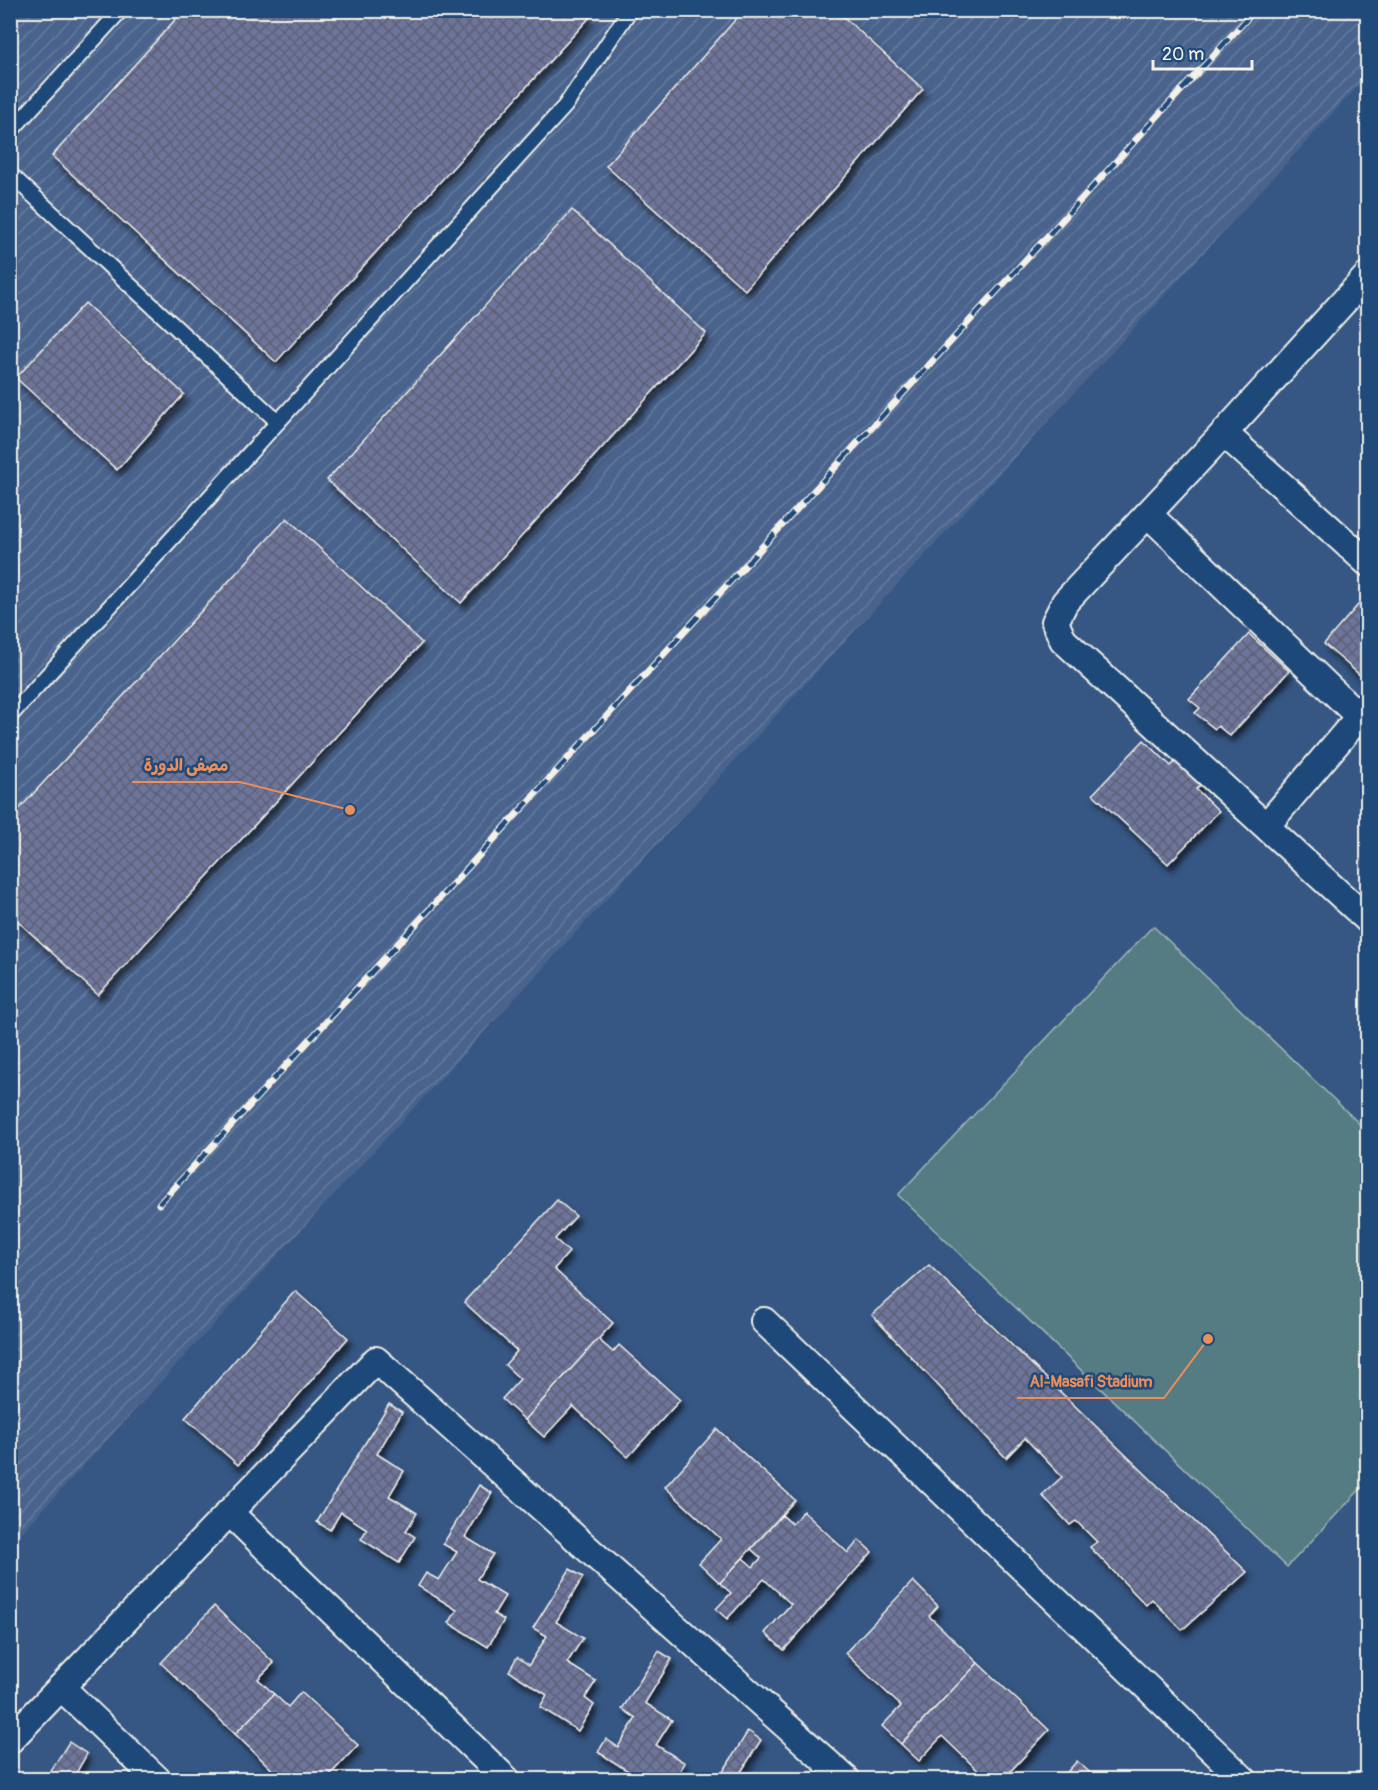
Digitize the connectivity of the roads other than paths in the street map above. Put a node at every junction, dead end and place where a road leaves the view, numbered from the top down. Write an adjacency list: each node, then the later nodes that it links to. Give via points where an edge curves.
1 (122, 10): 3 (lane)
2 (630, 10): 6 (lane, via 565,106)
3 (10, 132)
4 (10, 174): 6 (lane)
5 (1368, 275): 7 (street)
6 (278, 422): 10 (lane)
7 (1224, 433): 8 (street); 9 (street)
8 (1148, 514): 11 (street); 12 (street, via 1065,602 1055,622 1063,640)
9 (1368, 563)
10 (10, 716)
11 (1363, 721): 12 (street)
12 (1267, 825): 13 (street)
13 (1368, 920)
14 (764, 1321): 21 (street)
15 (229, 1512): 16 (street); 19 (street); 20 (street, via 376,1360)
16 (61, 1687): 17 (street); 18 (street)
17 (10, 1740)
18 (158, 1779)
19 (507, 1779)
20 (847, 1779)
21 (1244, 1779)

